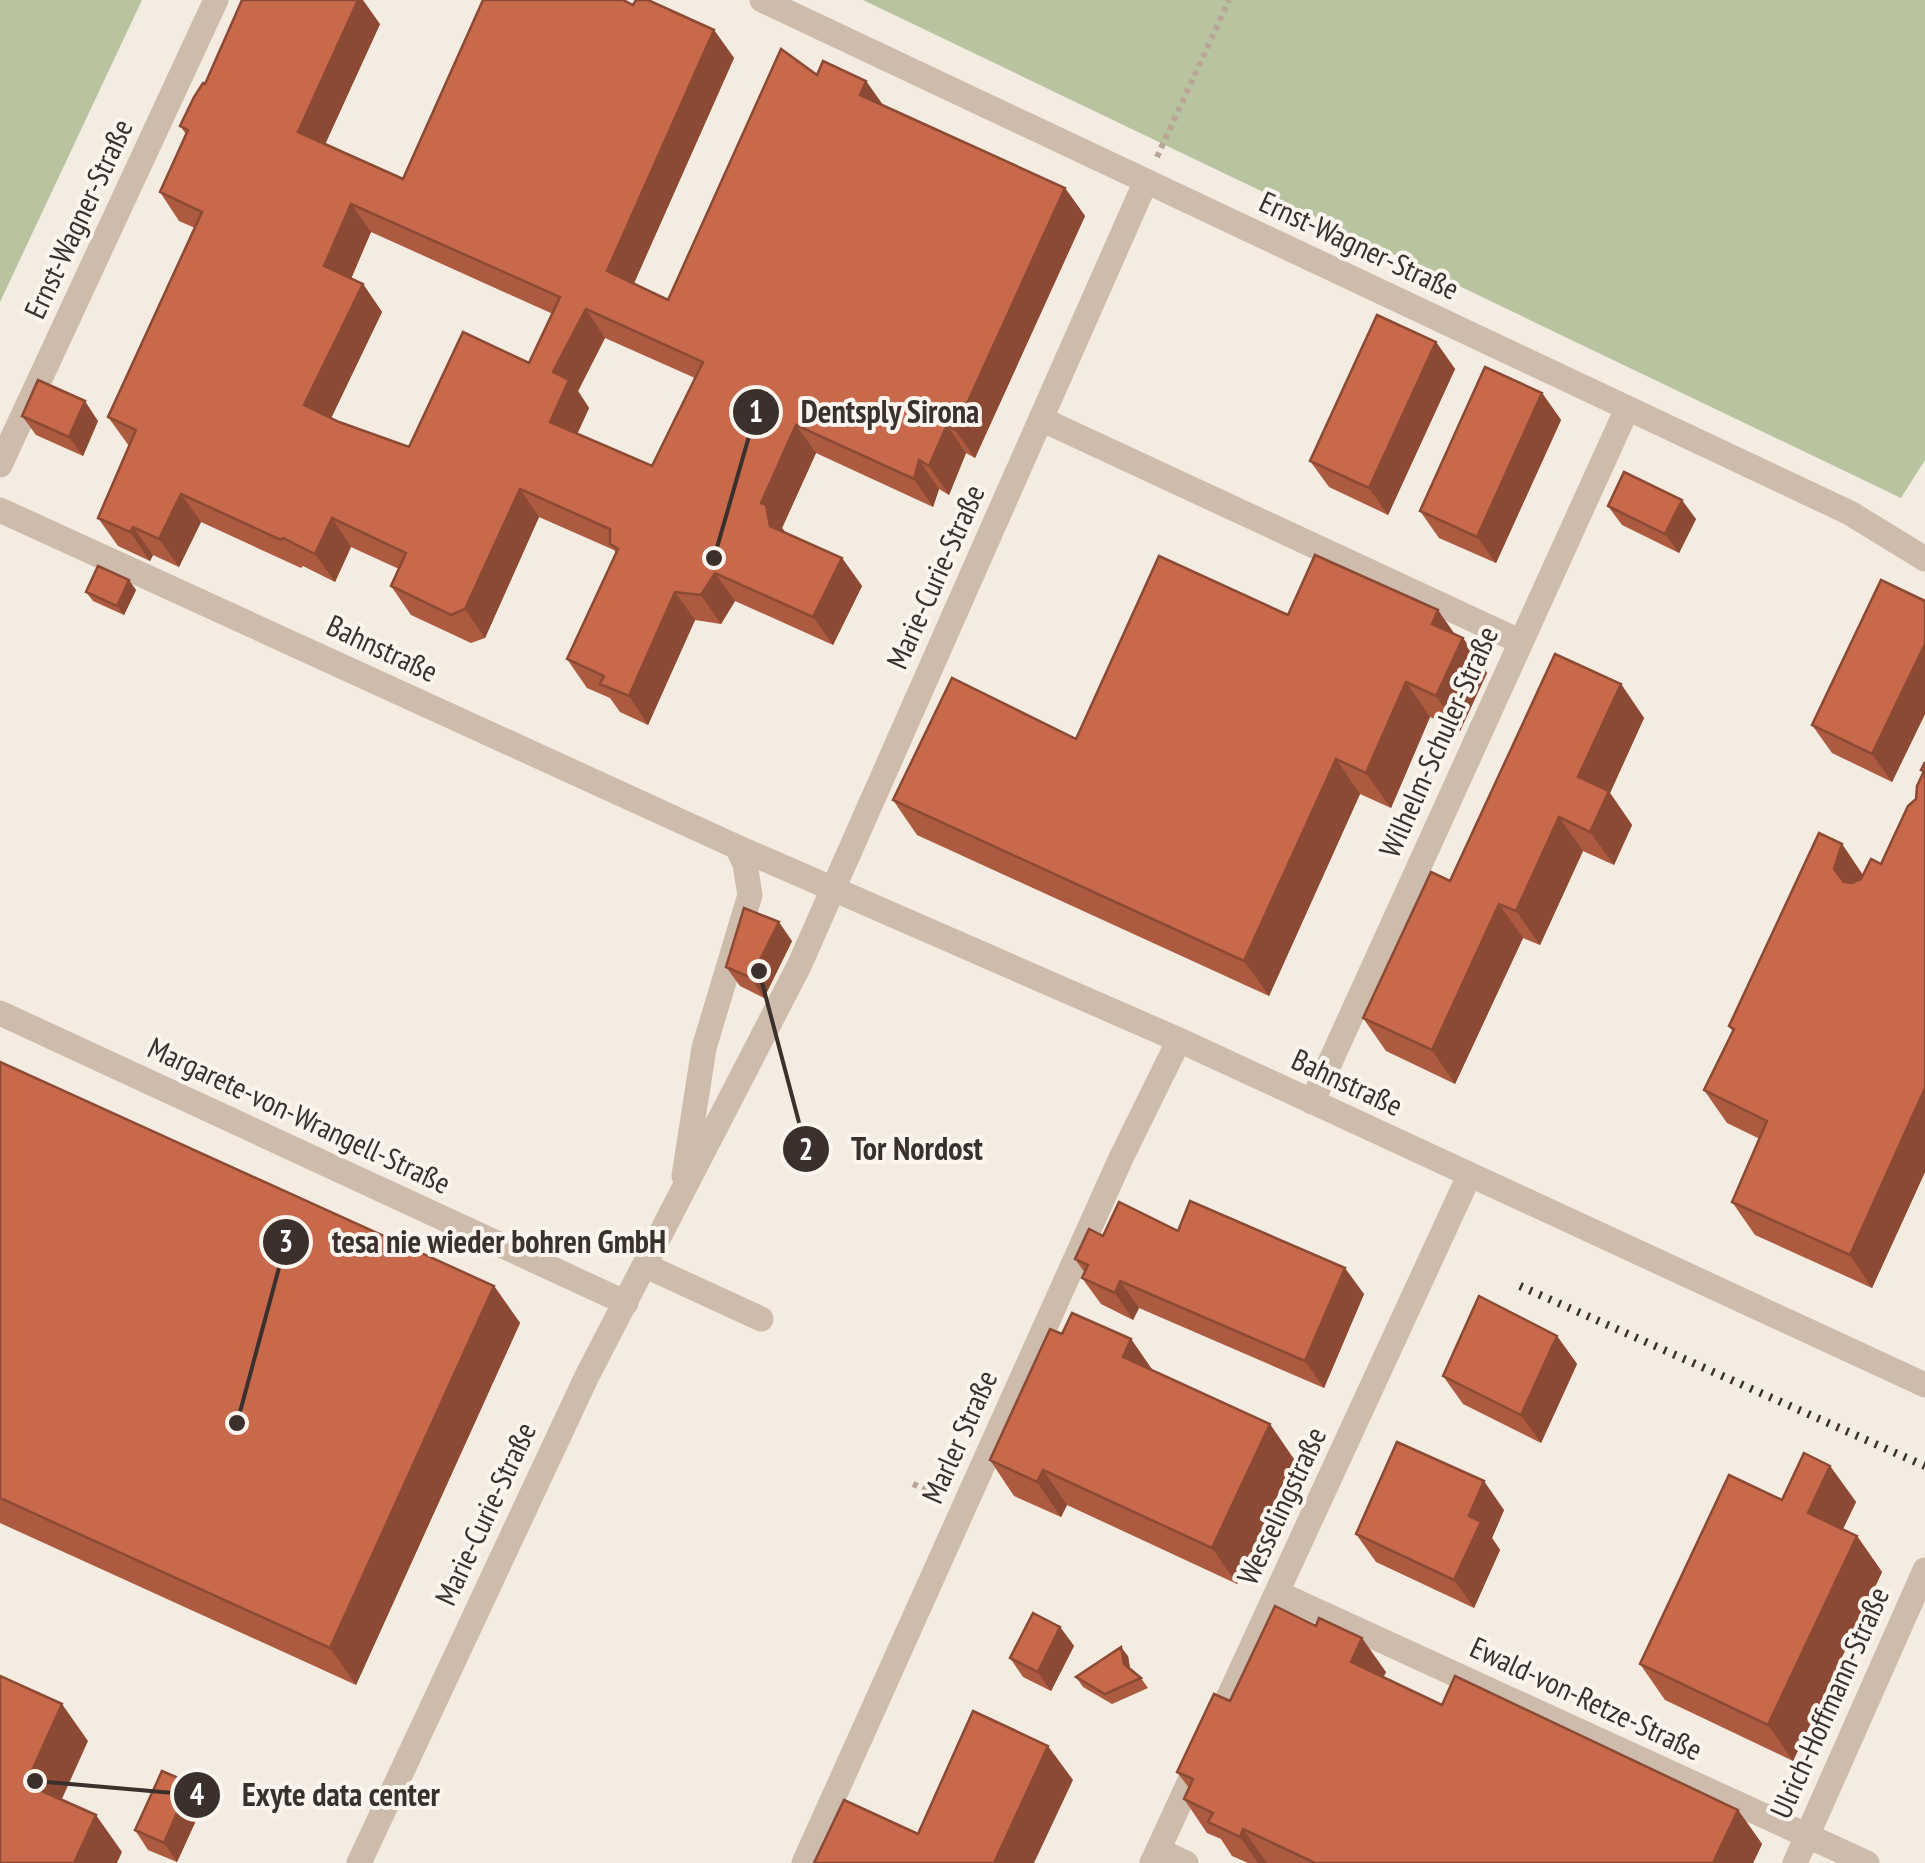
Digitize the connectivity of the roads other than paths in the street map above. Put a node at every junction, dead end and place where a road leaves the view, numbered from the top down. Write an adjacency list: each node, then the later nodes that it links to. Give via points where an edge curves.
1 (216, 0): 6 (street, Ernst-Wagner-Straße)
2 (762, 0): 3 (street, Ernst-Wagner-Straße)
3 (1146, 181): 4 (street, Ernst-Wagner-Straße); 5 (street, Marie-Curie-Straße)
4 (1626, 408): 8 (street, Ernst-Wagner-Straße, via 1850,513); 9 (street, Wilhelm-Schuler-Straße)
5 (1041, 419): 9 (street); 11 (street, Marie-Curie-Straße)
6 (0, 465)
7 (0, 510): 10 (street, Bahnstraße)
8 (1925, 559)
9 (1520, 642): 14 (street, Wilhelm-Schuler-Straße)
10 (737, 847): 11 (street, Bahnstraße); 16 (street, via 750,896 704,1048)
11 (834, 890): 13 (street, Bahnstraße); 16 (street, Marie-Curie-Straße)
12 (0, 1013): 18 (street, Margarete-von-Wrangell-Straße)
13 (1180, 1040): 14 (street, Bahnstraße); 26 (street, Marler Straße)
14 (1312, 1102): 15 (street, Bahnstraße)
15 (1469, 1176): 20 (street, Bahnstraße); 22 (street, Wesselingstraße)
16 (681, 1198): 17 (street, Marie-Curie-Straße)
17 (646, 1266): 18 (street, Marie-Curie-Straße); 19 (street)
18 (626, 1302): 25 (street, Marie-Curie-Straße)
19 (761, 1319)
20 (1925, 1385)
21 (1925, 1570): 23 (street, Ulrich-Hoffmann-Straße)
22 (1278, 1593): 23 (street, Ewald-von-Retze-Straße); 24 (street, Wesselingstraße)
23 (1807, 1836): 28 (street, Ulrich-Hoffmann-Straße); 29 (street, Ewald-von-Retze-Straße)
24 (1155, 1857): 27 (street)
25 (359, 1863)
26 (804, 1863)
27 (1186, 1863)
28 (1795, 1863)
29 (1867, 1863)

